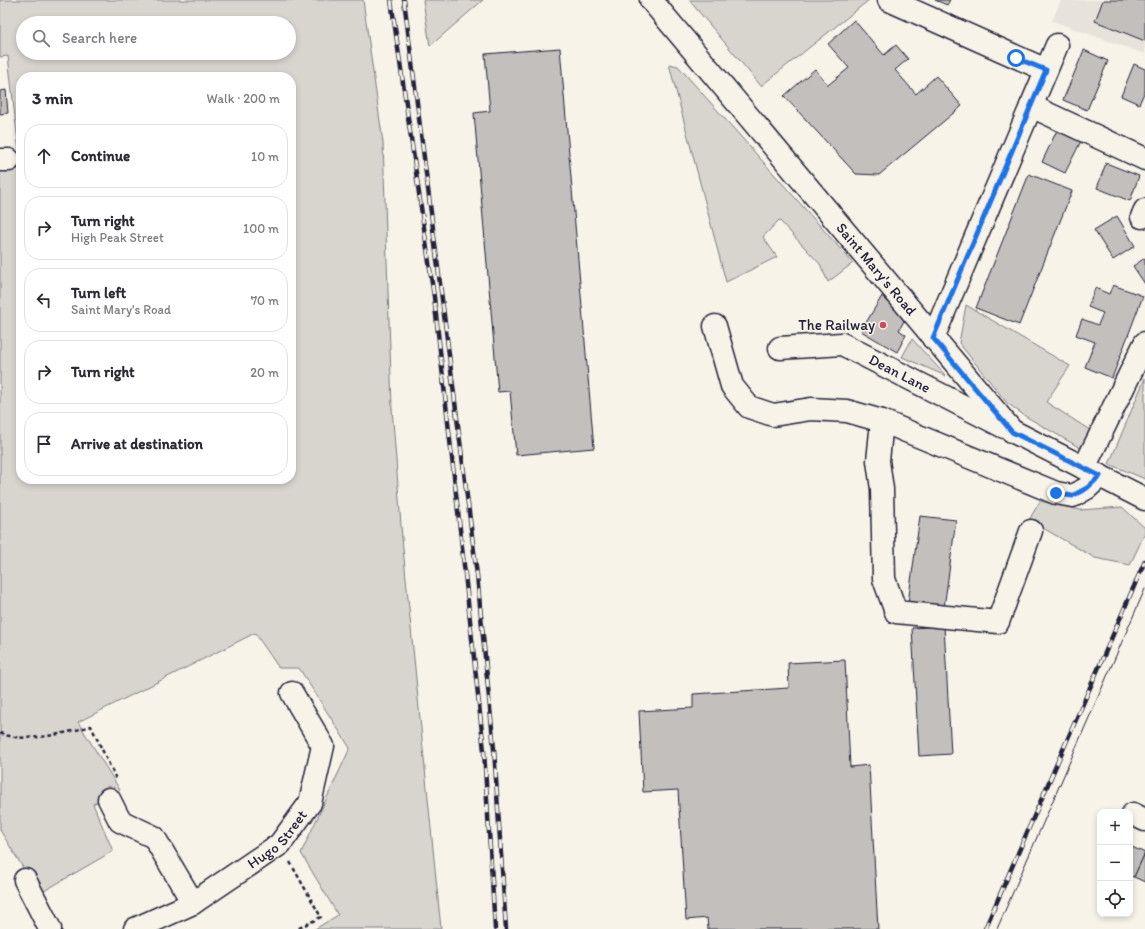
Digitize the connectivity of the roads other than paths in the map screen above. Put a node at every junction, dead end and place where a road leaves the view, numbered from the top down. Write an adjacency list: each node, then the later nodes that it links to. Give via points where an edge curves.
1 (652, 0): 8 (street, Saint Mary's Road)
2 (889, 0): 4 (street)
3 (1057, 45): 4 (street)
4 (1046, 70): 5 (street)
5 (1031, 106): 6 (street); 8 (street)
6 (1145, 159)
7 (715, 326): 11 (street, via 732,386 749,407 774,415 811,409 847,411)
8 (933, 338): 12 (street, Saint Mary's Road)
9 (1145, 343): 13 (street)
10 (780, 348): 12 (street, Dean Lane, via 842,344)
11 (882, 421): 13 (street, via 1056,493 1072,496 1087,488); 15 (street, via 878,461 882,489 884,579 896,612 998,622)
12 (1012, 432): 13 (street, Saint Mary's Road)
13 (1092, 472): 14 (street, Saint Mary's Road)
14 (1141, 497)
15 (1031, 531)
16 (292, 693): 19 (street, Hugo Street, via 323,746 310,803 280,844)
17 (113, 791): 19 (street, via 120,821 154,837)
18 (25, 880): 20 (street)
19 (193, 902): 21 (street, Hugo Street)
20 (50, 929)
21 (135, 929)

